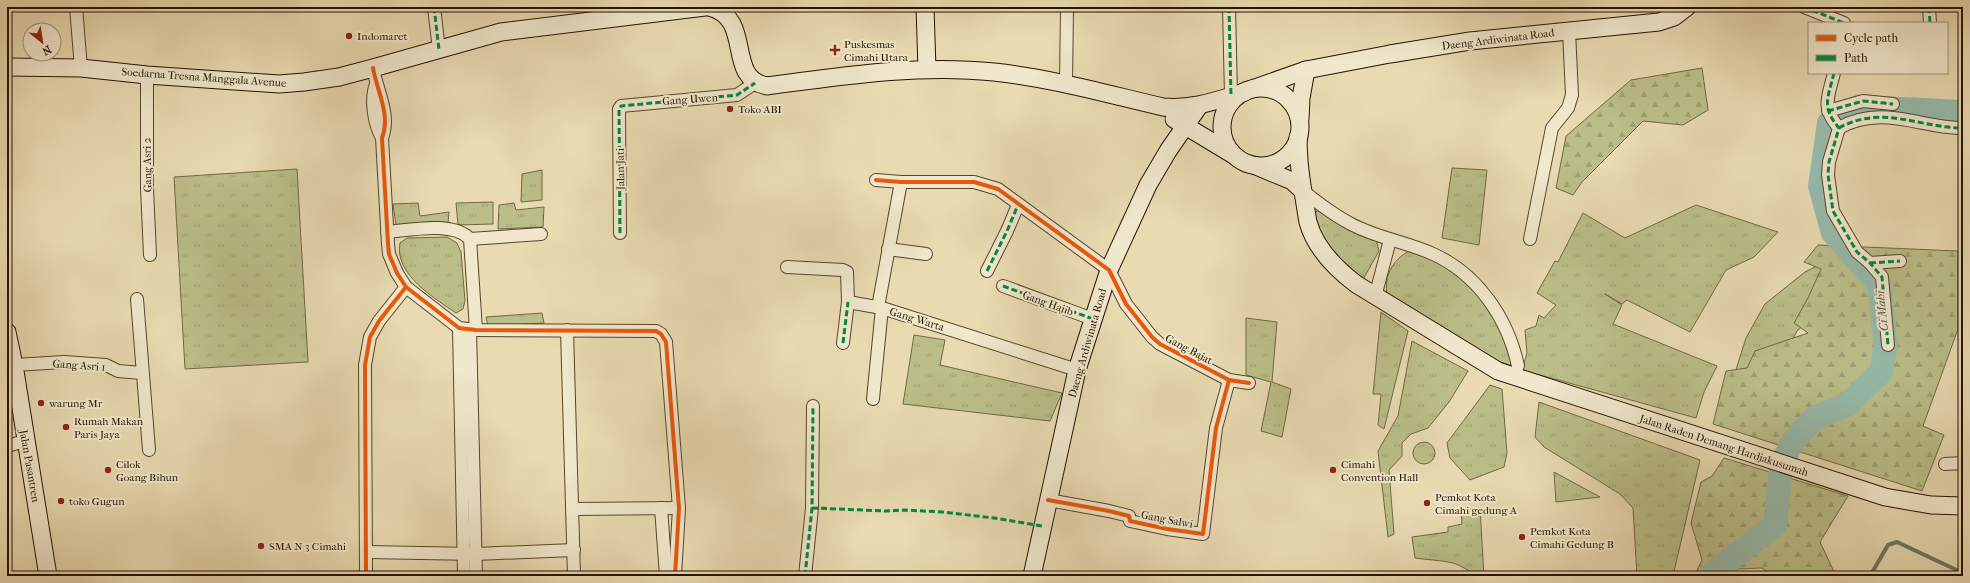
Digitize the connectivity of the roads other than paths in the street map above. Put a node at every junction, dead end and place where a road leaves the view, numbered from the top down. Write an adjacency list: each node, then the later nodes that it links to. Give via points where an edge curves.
1 (76, 7): 16 (street)
2 (434, 7): 14 (street)
3 (705, 7): 14 (main road, Soedarna Tresna Manggala Avenue, via 501,32)
4 (709, 7): 22 (main road, via 719,9 730,19 746,72)
5 (925, 7): 17 (main road)
6 (1067, 7): 23 (street)
7 (1229, 7): 24 (street)
8 (1687, 7): 13 (main road, Daeng Ardiwinata Road, via 1674,17 1659,22)
9 (1804, 7): 11 (street)
10 (1929, 7): 12 (street)
11 (1842, 22)
12 (1930, 22)
13 (1569, 31): 18 (main road, Daeng Ardiwinata Road, via 1470,41); 44 (street, via 1572,95 1568,108 1552,128)
14 (439, 50): 21 (main road, Soedarna Tresna Manggala Avenue)
15 (7, 67): 16 (main road, Soedarna Tresna Manggala Avenue)
16 (81, 68): 20 (main road, Soedarna Tresna Manggala Avenue)
17 (927, 69): 22 (main road, via 767,86); 23 (main road, via 994,72)
18 (1306, 70): 24 (main road, Daeng Ardiwinata Road); 33 (main road)
19 (1834, 74): 29 (street, via 1826,105)
20 (147, 75): 21 (main road, Soedarna Tresna Manggala Avenue, via 279,84); 48 (street, Gang Asri 2)
21 (374, 76): 40 (street, via 381,92 380,116 386,129 382,138)
22 (755, 83): 26 (street, Gang Uwen, via 737,96)
23 (1066, 85): 28 (main road)
24 (1242, 92): 27 (main road, Daeng Ardiwinata Road); 33 (main road, via 1263,88 1274,90 1284,96 1298,114); 34 (main road, via 1226,109 1222,121 1226,145)
25 (1893, 104): 29 (street, via 1863,101)
26 (621, 106): 41 (street, Jalan Jati)
27 (1199, 106): 28 (main road, via 1176,109); 30 (main road, Daeng Ardiwinata Road)
28 (1163, 107): 30 (main road)
29 (1828, 113): 31 (street)
30 (1184, 125): 34 (main road); 52 (main road, Daeng Ardiwinata Road, via 1148,185)
31 (1838, 127): 32 (street, via 1854,121 1896,118); 50 (street, via 1828,175 1833,211 1857,252)
32 (1963, 128)
33 (1299, 131): 35 (main road, via 1294,147 1278,162); 38 (main road, Jalan Raden Demang Hardjakusumah, via 1299,165)
34 (1234, 155): 35 (main road)
35 (1255, 166): 38 (main road, via 1292,182)
36 (876, 180): 37 (street)
37 (900, 182): 39 (street, via 974,182 998,189); 46 (street, Gang Warta)
38 (1303, 191): 45 (street, via 1350,224); 56 (main road, Jalan Raden Demang Hardjakusumah, via 1308,223 1326,255 1340,271)
39 (1018, 205): 52 (street); 53 (street)
40 (387, 232): 43 (street, via 446,228 465,233); 54 (street, via 389,254)
41 (620, 233)
42 (541, 234): 43 (street)
43 (470, 239): 61 (street)
44 (1530, 239)
45 (1390, 240): 56 (street); 67 (street, via 1454,265 1480,290 1504,324 1514,346)
46 (888, 249): 47 (street); 59 (street, Gang Warta)
47 (926, 254)
48 (150, 255)
49 (1900, 261): 50 (street)
50 (1870, 263): 65 (street, via 1882,277)
51 (786, 267): 58 (street, via 847,272)
52 (1109, 270): 60 (main road, Daeng Ardiwinata Road); 70 (street, Gang Bajat, via 1126,304 1152,337 1177,354)
53 (987, 271)
54 (406, 286): 61 (street); 85 (street, via 370,337 365,365)
55 (1003, 286): 60 (street, Gang Hajib)
56 (1376, 297): 80 (main road, Jalan Raden Demang Hardjakusumah, via 1498,371 1885,497 1931,505)
57 (137, 299): 69 (street)
58 (848, 302): 59 (street); 64 (street)
59 (880, 308): 68 (street, Gang Warta); 72 (street)
60 (1093, 319): 68 (main road, Daeng Ardiwinata Road)
61 (468, 330): 62 (street); 86 (street); 87 (street)
62 (567, 330): 82 (street, via 656,331 661,334 666,342); 83 (street)
63 (7, 332): 66 (main road, Jalan Pasantren)
64 (843, 343)
65 (1888, 344)
66 (14, 365): 69 (street, Gang Asri 1, via 64,362 106,365 118,371); 74 (main road, Jalan Pasantren)
67 (1518, 366)
68 (1077, 370): 79 (main road, Daeng Ardiwinata Road)
69 (142, 373): 76 (street)
70 (1229, 380): 71 (street, Gang Bajat); 79 (street, Gang Salwi, via 1216,428 1203,534 1130,521 1130,516)
71 (1249, 383)
72 (872, 399)
73 (814, 406): 95 (street, via 812,508)
74 (25, 441): 75 (street); 88 (main road, Jalan Pasantren)
75 (7, 446)
76 (149, 450)
77 (1946, 464): 78 (street)
78 (1963, 464)
79 (1048, 500): 96 (main road, Daeng Ardiwinata Road)
80 (1963, 506)
81 (661, 508): 82 (street); 83 (street); 93 (street)
82 (679, 508): 94 (street)
83 (573, 509): 84 (street)
84 (574, 550): 87 (street); 92 (street)
85 (366, 552): 86 (street); 89 (street)
86 (464, 554): 87 (street); 90 (street)
87 (476, 554): 91 (street)
88 (48, 576)
89 (366, 576)
90 (464, 576)
91 (476, 576)
92 (574, 576)
93 (666, 576)
94 (675, 576)
95 (805, 576)
96 (1032, 576)

